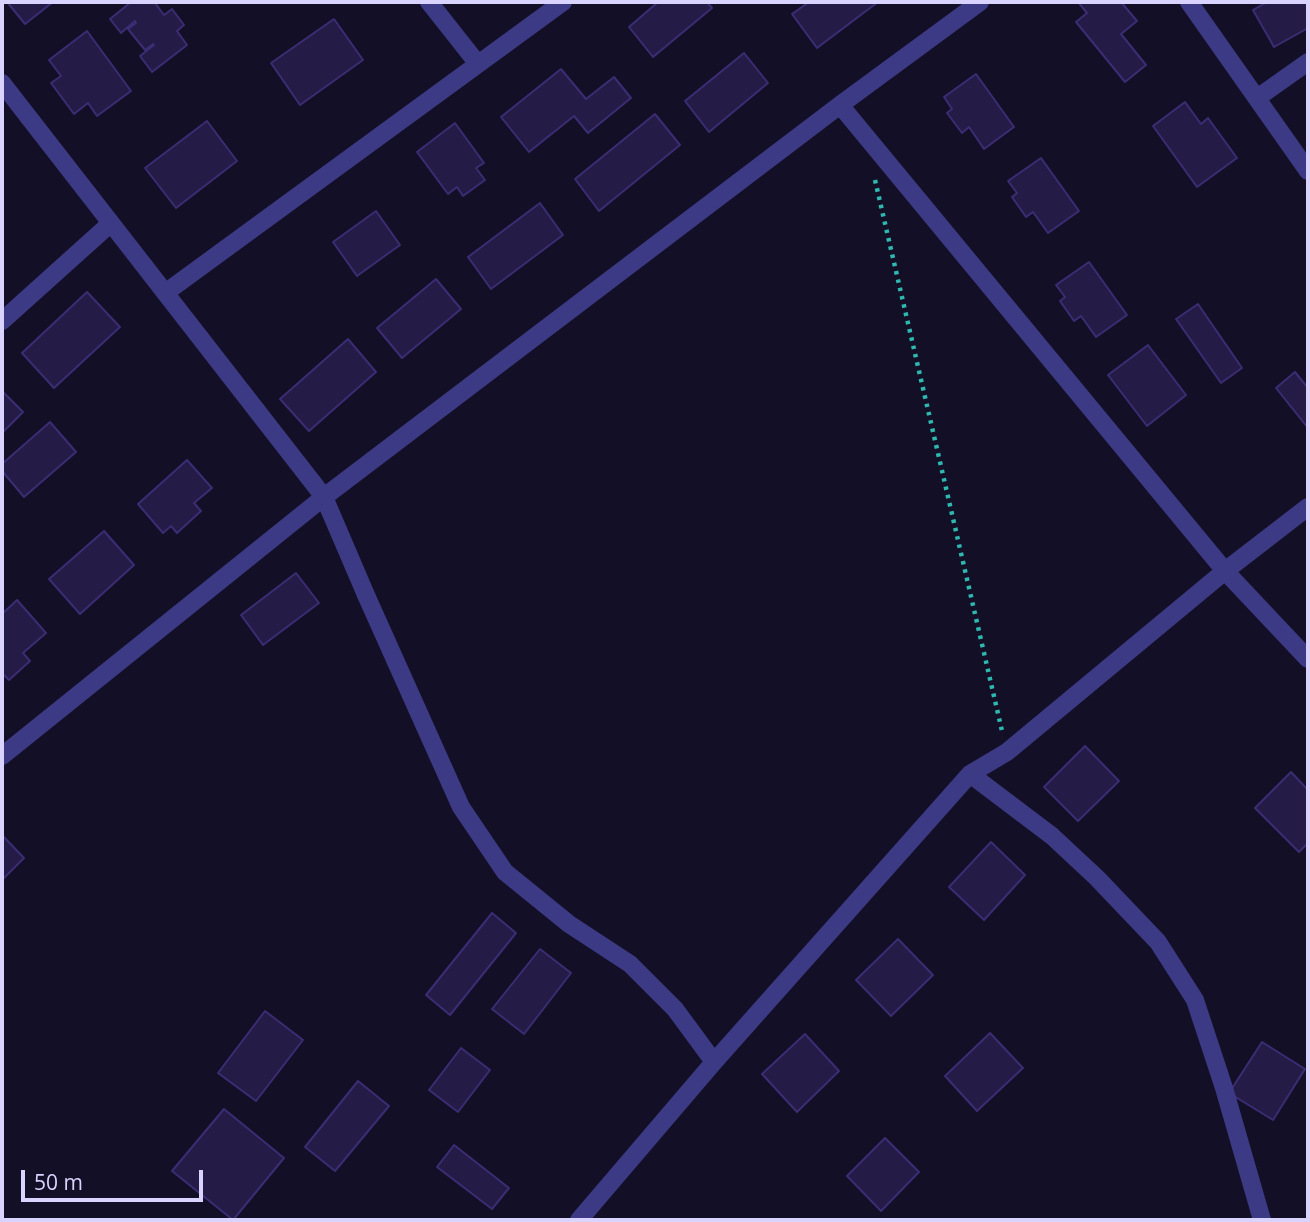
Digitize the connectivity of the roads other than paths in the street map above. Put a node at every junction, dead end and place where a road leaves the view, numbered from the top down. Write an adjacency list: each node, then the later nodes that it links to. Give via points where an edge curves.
1 (429, 2): 6 (street)
2 (563, 2): 6 (street)
3 (980, 2): 9 (street)
4 (1189, 2): 8 (street)
5 (1308, 62): 8 (street)
6 (478, 64): 12 (street)
7 (2, 83): 11 (street)
8 (1257, 98): 10 (street)
9 (841, 105): 14 (street); 16 (street)
10 (1308, 170)
11 (111, 223): 12 (street); 13 (street)
12 (165, 293): 14 (street)
13 (2, 321)
14 (324, 497): 18 (street); 20 (street, via 461,807 505,872 569,924 630,964 675,1009)
15 (1308, 507): 16 (street)
16 (1224, 571): 17 (street); 19 (street, via 1007,752)
17 (1308, 659)
18 (2, 756)
19 (970, 774): 20 (street); 22 (street, via 1052,836 1097,878 1157,942 1195,1000)
20 (714, 1062): 21 (street)
21 (579, 1220)
22 (1262, 1220)

